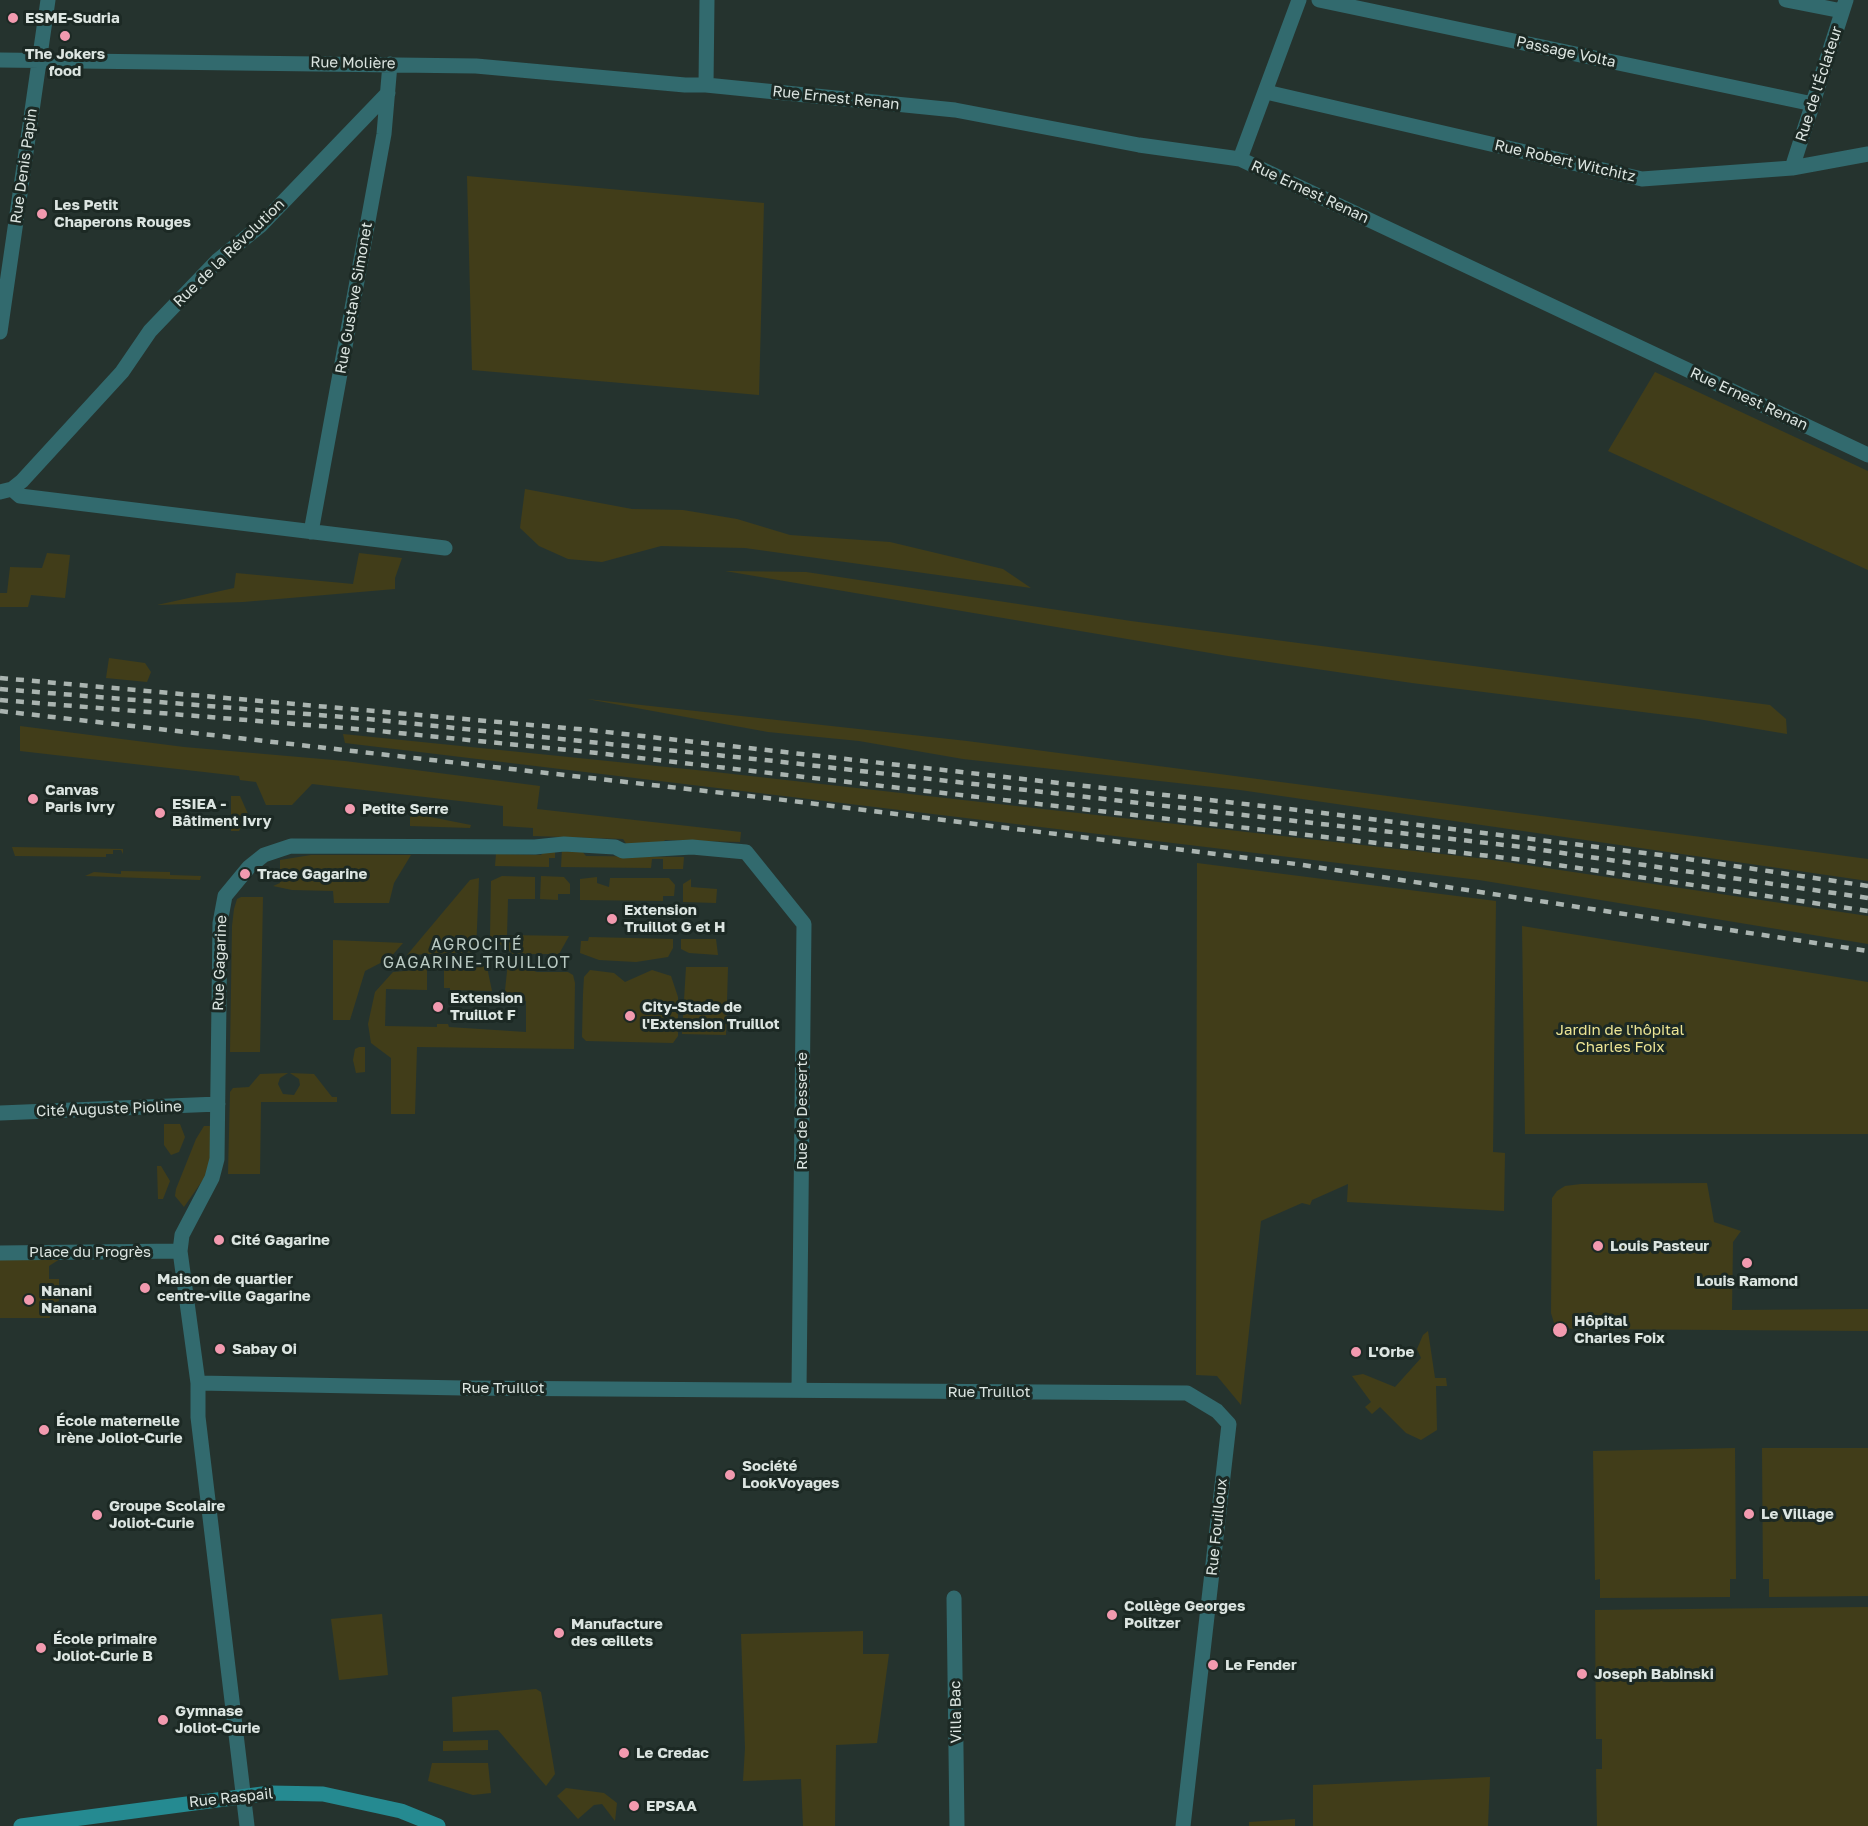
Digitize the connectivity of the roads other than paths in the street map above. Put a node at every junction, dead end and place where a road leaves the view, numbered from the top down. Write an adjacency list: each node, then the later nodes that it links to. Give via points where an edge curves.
1 (48, 0): 8 (street, Rue Denis Papin)
2 (707, 0): 10 (street)
3 (1299, 0): 11 (street)
4 (1319, 0): 13 (street, Passage Volta)
5 (1786, 0): 6 (street)
6 (1844, 6): 13 (street, Rue de l'Éclateur)
7 (0, 60): 8 (street, Rue Molière)
8 (39, 60): 9 (street, Rue Molière); 17 (street, Rue Denis Papin)
9 (390, 63): 10 (street, Rue Molière); 12 (street, Rue Gustave Simonet)
10 (706, 85): 15 (street, Rue Ernest Renan, via 956,110 1129,143)
11 (1266, 92): 15 (street); 16 (street, Rue Robert Witchitz, via 1642,178)
12 (388, 93): 19 (street, Rue de la Révolution, via 260,226 218,260 150,331 122,372); 20 (street, Rue Gustave Simonet, via 384,134)
13 (1813, 104): 16 (street, Rue de l'Éclateur)
14 (1868, 154): 16 (street, Rue Robert Witchitz)
15 (1240, 159): 18 (street, Rue Ernest Renan)
16 (1792, 168)
17 (0, 332)
18 (1868, 455)
19 (6, 491): 20 (street, via 20,496)
20 (311, 532): 21 (street)
21 (445, 548)
22 (746, 852): 23 (street, Rue Gagarine, via 546,844 291,846 264,855 237,878 223,903); 28 (street, Rue de Desserte, via 804,924)
23 (218, 1104): 24 (street, Cité Auguste Pioline); 25 (street, Rue Gagarine, via 217,1160 212,1178 182,1235)
24 (0, 1113)
25 (180, 1251): 26 (street, Place du Progrès); 27 (street, Rue Gagarine)
26 (0, 1253)
27 (198, 1383): 28 (street, Rue Truillot); 31 (street, via 198,1417)
28 (799, 1390): 29 (street, Rue Truillot, via 1187,1393)
29 (1217, 1411): 36 (street, Rue Fouilloux, via 1229,1424)
30 (954, 1598): 35 (street, Villa Bac)
31 (244, 1794): 32 (street, Rue Raspail); 33 (street); 34 (street, Rue Raspail, via 324,1794 401,1811)
32 (21, 1826)
33 (247, 1826)
34 (438, 1826)
35 (957, 1826)
36 (1183, 1826)

